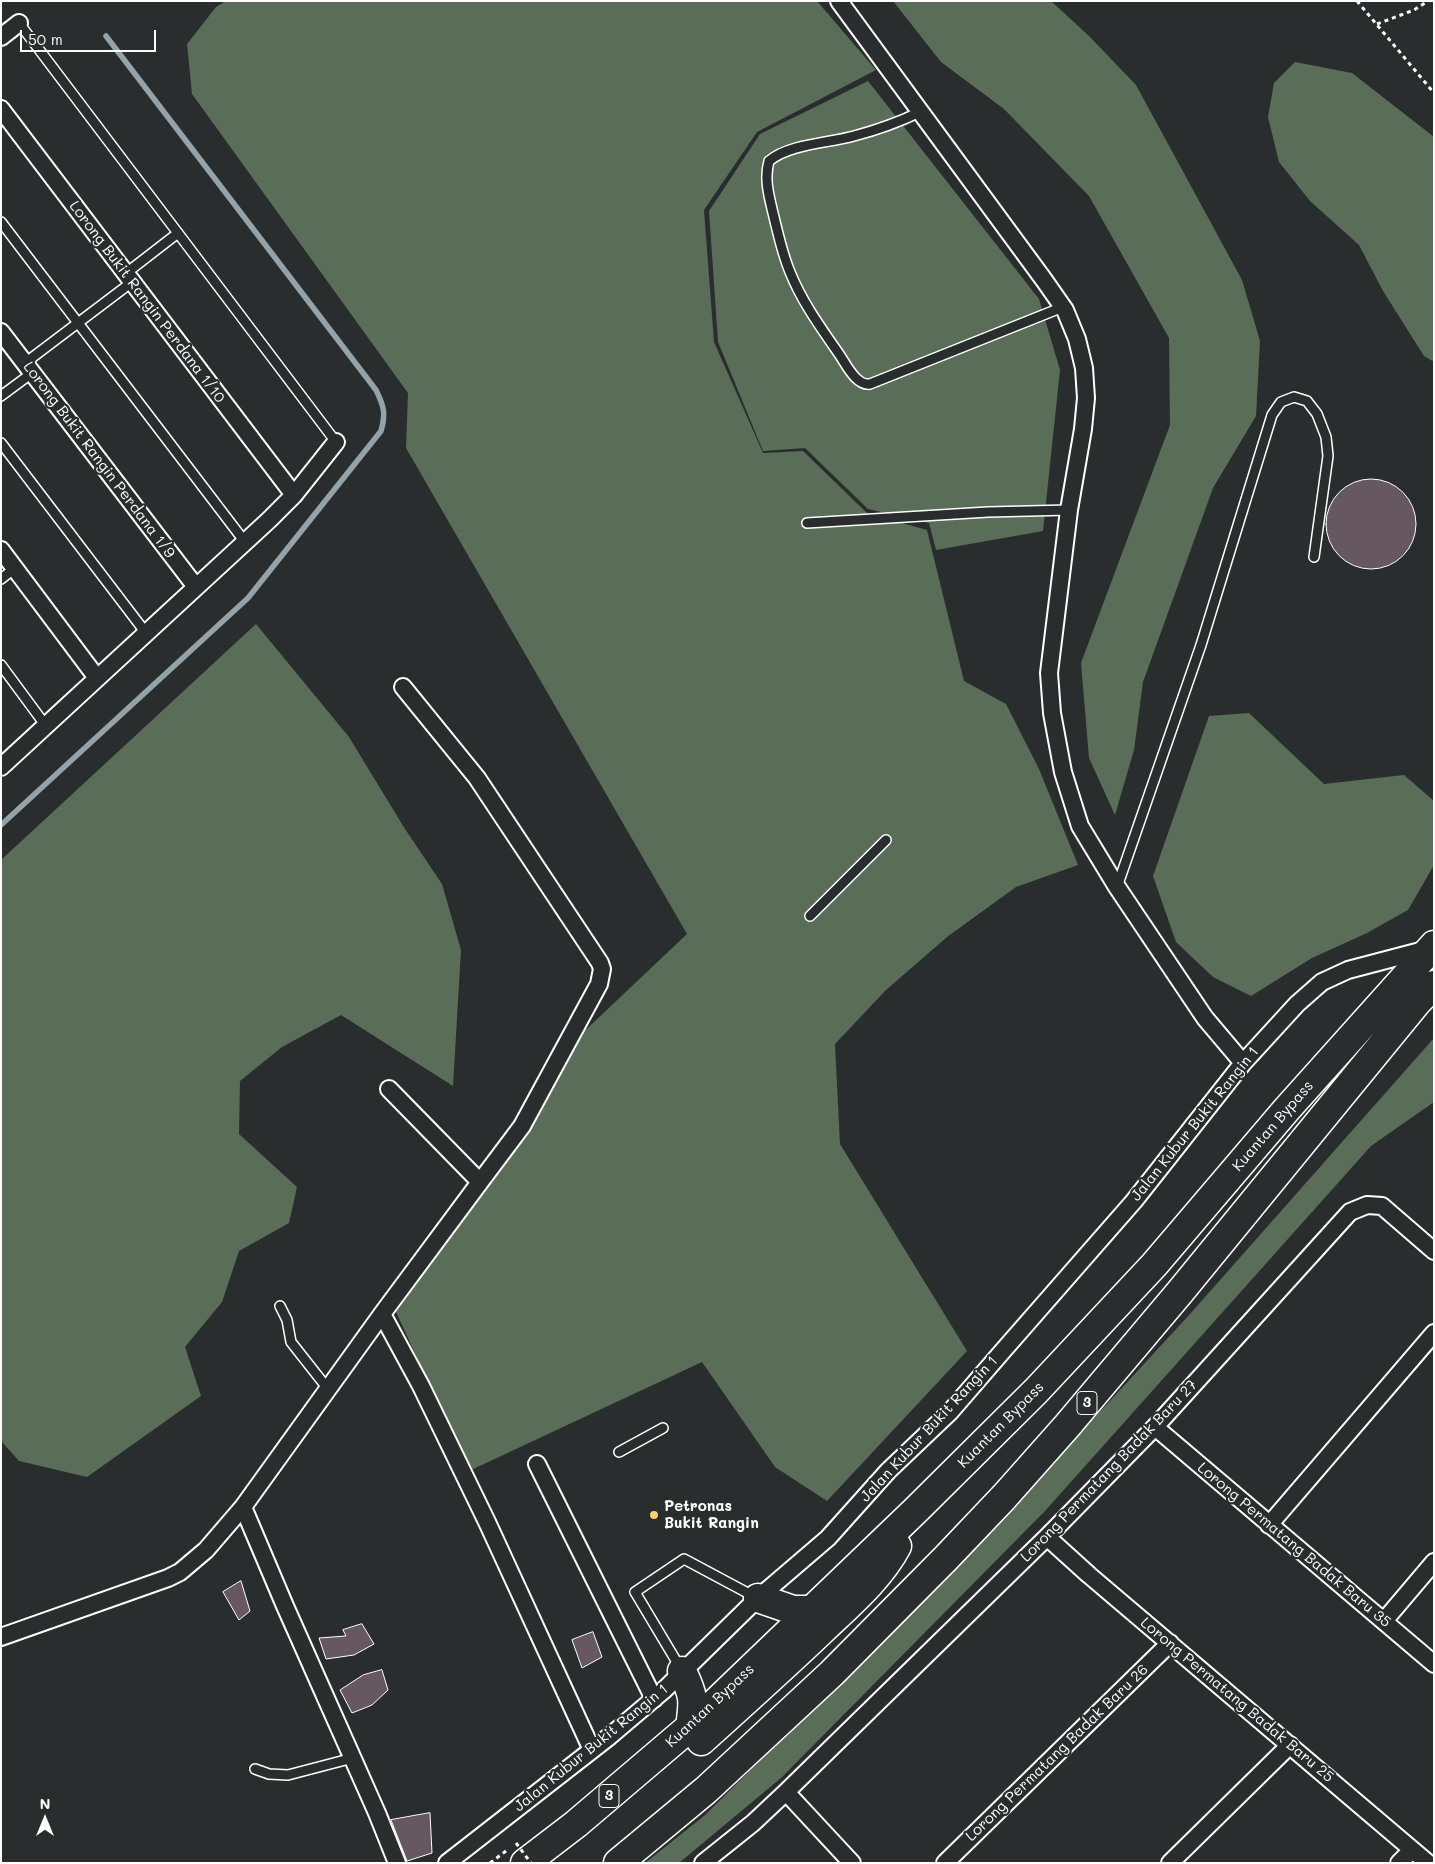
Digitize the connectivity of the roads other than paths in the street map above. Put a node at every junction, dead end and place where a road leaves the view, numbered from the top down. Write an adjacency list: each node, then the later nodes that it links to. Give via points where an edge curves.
1 (839, 1): 5 (street)
2 (19, 23): 3 (street); 7 (lane)
3 (1, 37)
4 (1, 109): 8 (street, Lorong Bukit Rangin Perdana 1/10)
5 (920, 112): 9 (street); 9 (lane, via 886,127 784,152 769,161 767,167 768,192 790,272 811,313 848,368 862,383 870,384)
6 (1, 222): 10 (lane)
7 (178, 233): 8 (lane); 14 (lane)
8 (128, 278): 10 (lane); 16 (street, Lorong Bukit Rangin Perdana 1/10)
9 (1063, 307): 17 (street, via 1078,339 1086,398)
10 (77, 322): 12 (lane); 19 (lane)
11 (1, 332): 12 (street, Lorong Bukit Rangin Perdana 1/9)
12 (28, 368): 13 (lane); 24 (street, Lorong Bukit Rangin Perdana 1/9)
13 (1, 396)
14 (336, 442): 16 (street)
15 (1, 443): 25 (lane)
16 (294, 495): 19 (street)
17 (1069, 510): 18 (lane); 32 (street, via 1049,673 1052,713 1063,772 1080,826)
18 (806, 523)
19 (245, 542): 24 (street)
20 (1, 550): 22 (street)
21 (1314, 556): 32 (lane, via 1328,456 1326,437 1317,414 1307,402 1294,397 1281,402 1272,415 1201,645)
22 (16, 568): 23 (lane); 27 (street)
23 (1, 579)
24 (196, 587): 25 (street)
25 (146, 633): 27 (street)
26 (1, 665): 29 (lane)
27 (97, 678): 29 (street)
28 (403, 687): 38 (street, via 477,778 602,969 599,984 522,1126)
29 (46, 726): 30 (street)
30 (1, 767)
31 (886, 840): 33 (lane)
32 (1118, 887): 36 (street, via 1205,1018)
33 (810, 916)
34 (1432, 946): 36 (street, Jalan Kubur Bukit Rangin 1, via 1348,970 1322,982); 49 (highway, Kuantan Bypass / 3, via 1154,1265)
35 (1434, 985): 73 (highway, Kuantan Bypass / 3, via 1068,1426 1004,1497 832,1673 706,1790)
36 (1243, 1062): 53 (street, Jalan Kubur Bukit Rangin 1, via 1134,1201 950,1412 888,1471 828,1538)
37 (390, 1089): 38 (street)
38 (480, 1182): 41 (street)
39 (1434, 1251): 44 (street, Lorong Permatang Badak Baru 27, via 1382,1206 1367,1205 1350,1212)
40 (280, 1306): 43 (lane, via 287,1320 291,1342)
41 (382, 1314): 43 (street); 63 (street, via 487,1522)
42 (1434, 1333): 50 (street)
43 (328, 1389): 48 (street)
44 (1155, 1427): 50 (street, Lorong Permatang Badak Baru 35); 51 (street, Lorong Permatang Badak Baru 27)
45 (663, 1428): 46 (lane)
46 (619, 1452)
47 (537, 1464): 60 (street)
48 (243, 1507): 56 (street, via 206,1550 180,1572); 64 (street)
49 (915, 1511): 54 (highway, Kuantan Bypass / 3); 72 (highway, via 894,1550 855,1599 684,1756)
50 (1269, 1525): 55 (street, Lorong Permatang Badak Baru 35)
51 (1047, 1537): 57 (street, Lorong Permatang Badak Baru 25); 66 (street, Lorong Permatang Badak Baru 27)
52 (1434, 1562): 55 (street)
53 (758, 1598): 54 (highway, via 793,1610); 59 (street, Jalan Kubur Bukit Rangin 1); 59 (lane, via 684,1559 635,1592)
54 (812, 1610): 61 (highway, Kuantan Bypass / 3)
55 (1384, 1621): 58 (street, Lorong Permatang Badak Baru 35)
56 (1, 1637)
57 (1170, 1643): 62 (street, Lorong Permatang Badak Baru 25); 75 (street, Lorong Permatang Badak Baru 26)
58 (1434, 1664)
59 (682, 1671): 60 (street, Jalan Kubur Bukit Rangin 1); 61 (highway, via 691,1690 693,1704)
60 (654, 1699): 63 (street, Jalan Kubur Bukit Rangin 1)
61 (690, 1727): 68 (highway, Kuantan Bypass / 3, via 576,1824)
62 (1290, 1745): 67 (street, Lorong Permatang Badak Baru 25); 76 (street)
63 (592, 1750): 71 (street, Jalan Kubur Bukit Rangin 1)
64 (353, 1758): 65 (lane, via 288,1775); 70 (street)
65 (255, 1769)
66 (786, 1792): 69 (street, Lorong Permatang Badak Baru 27); 74 (street)
67 (1412, 1850): 77 (street); 78 (street, Lorong Permatang Badak Baru 25)
68 (521, 1853)
69 (709, 1861)
70 (397, 1863)
71 (447, 1863)
72 (553, 1863)
73 (618, 1863)
74 (852, 1863)
75 (944, 1863)
76 (1170, 1863)
77 (1399, 1863)
78 (1428, 1863)

